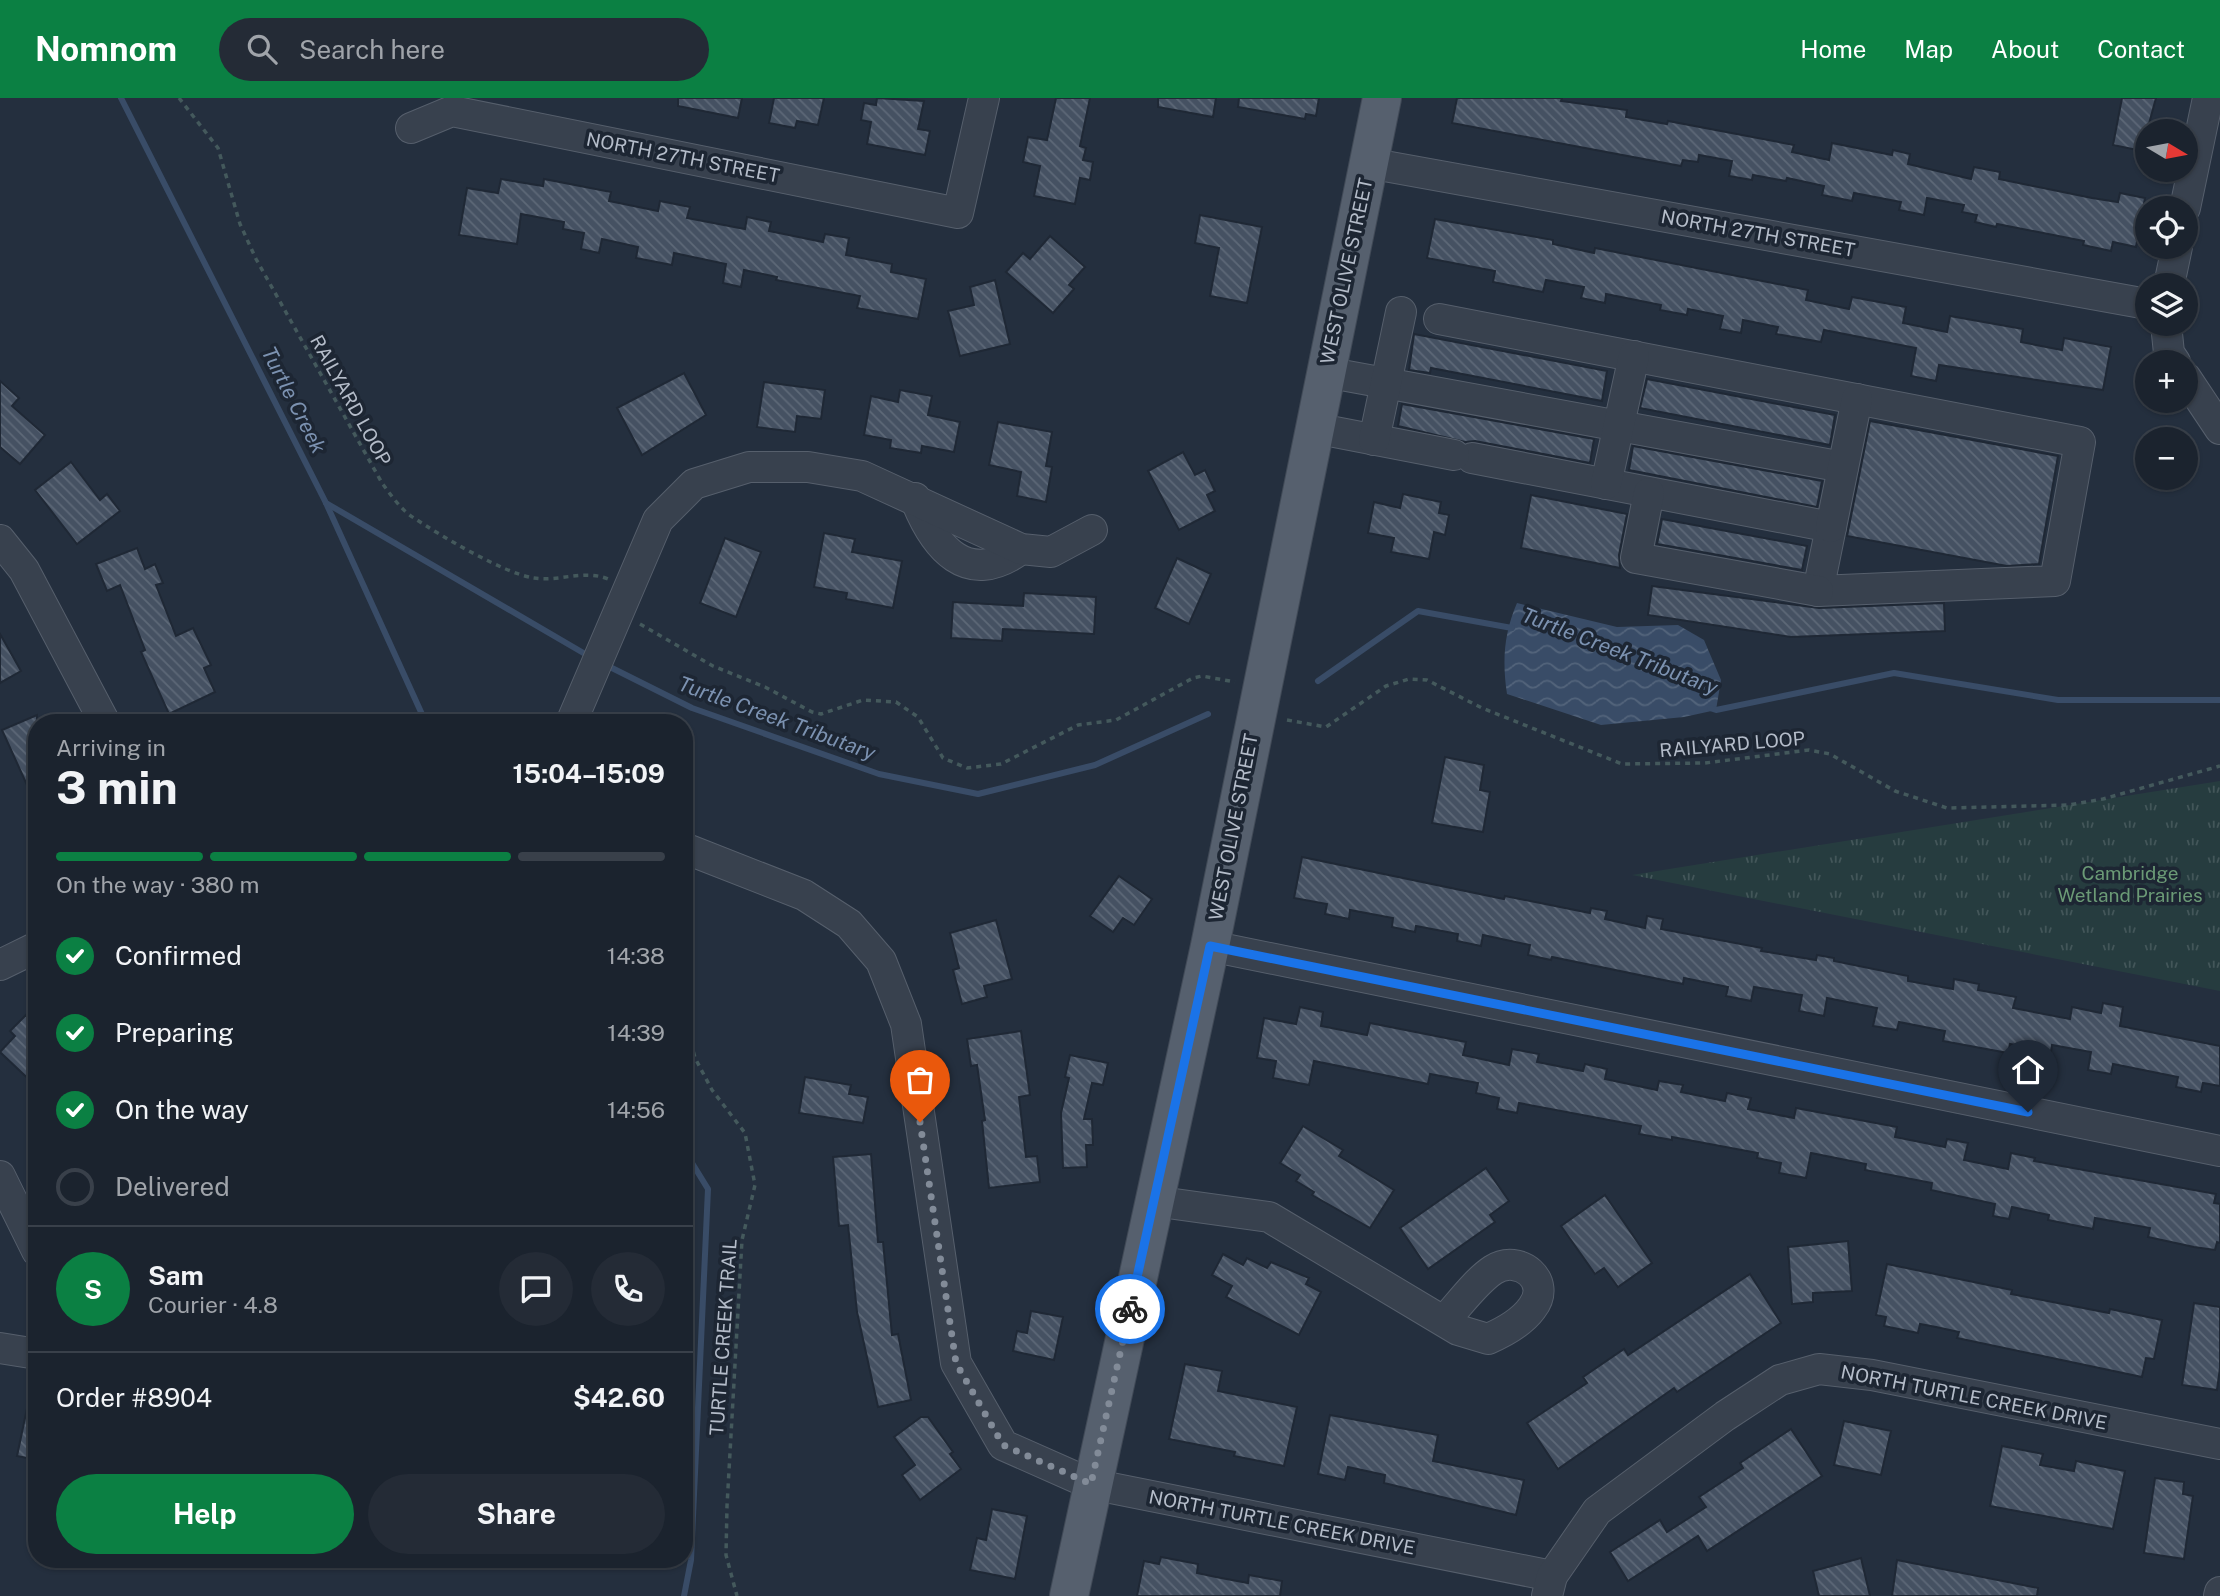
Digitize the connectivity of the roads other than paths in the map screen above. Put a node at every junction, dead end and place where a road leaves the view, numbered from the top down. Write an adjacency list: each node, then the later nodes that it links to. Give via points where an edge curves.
1 (984, 98): 4 (street, NORTH 27TH STREET, via 958,213 452,111)
2 (1382, 98): 5 (main road, WEST OLIVE STREET)
3 (2207, 98): 6 (street)
4 (411, 128)
5 (1368, 163): 7 (street, NORTH 27TH STREET); 11 (main road, WEST OLIVE STREET)
6 (2187, 196)
7 (2135, 302)
8 (1401, 312): 12 (street)
9 (1439, 319): 10 (street)
10 (1634, 356): 14 (street); 15 (street)
11 (1325, 372): 12 (street); 16 (main road, WEST OLIVE STREET)
12 (1386, 383): 15 (street); 18 (street)
13 (2198, 396): 17 (street)
14 (1857, 399): 19 (street); 25 (street, via 2081,442 2055,581)
15 (1619, 426): 19 (street); 20 (street)
16 (1314, 428): 18 (street); 29 (main road, WEST OLIVE STREET)
17 (2220, 429)
18 (1374, 440): 20 (street)
19 (1843, 467): 22 (street)
20 (1606, 484): 21 (street)
21 (1649, 492): 22 (street); 25 (street, via 1636,558)
22 (1831, 527): 25 (street)
23 (1091, 530): 27 (street, via 1051,552 1021,550 862,476 808,467 749,467 694,484 658,520 626,619)
24 (0, 540): 26 (street, via 24,570)
25 (1818, 591)
26 (99, 714)
27 (576, 714)
28 (693, 852): 41 (street, NORTH TURTLE CREEK DRIVE, via 804,895 849,924 881,961 906,1024 956,1363 1003,1445)
29 (1210, 946): 32 (street); 34 (main road, WEST OLIVE STREET)
30 (28, 951): 31 (street)
31 (0, 965)
32 (2220, 1150)
33 (0, 1176): 35 (street)
34 (1153, 1201): 37 (street, via 1269,1217); 41 (main road, WEST OLIVE STREET)
35 (10, 1227): 36 (street)
36 (28, 1243)
37 (1444, 1321)
38 (0, 1348): 39 (street)
39 (28, 1353)
40 (2220, 1444): 42 (street, NORTH TURTLE CREEK DRIVE, via 1872,1375 1819,1369 1780,1380 1597,1511)
41 (1091, 1484): 42 (street, NORTH TURTLE CREEK DRIVE); 43 (main road, WEST OLIVE STREET)
42 (1549, 1586)
43 (1069, 1596)

